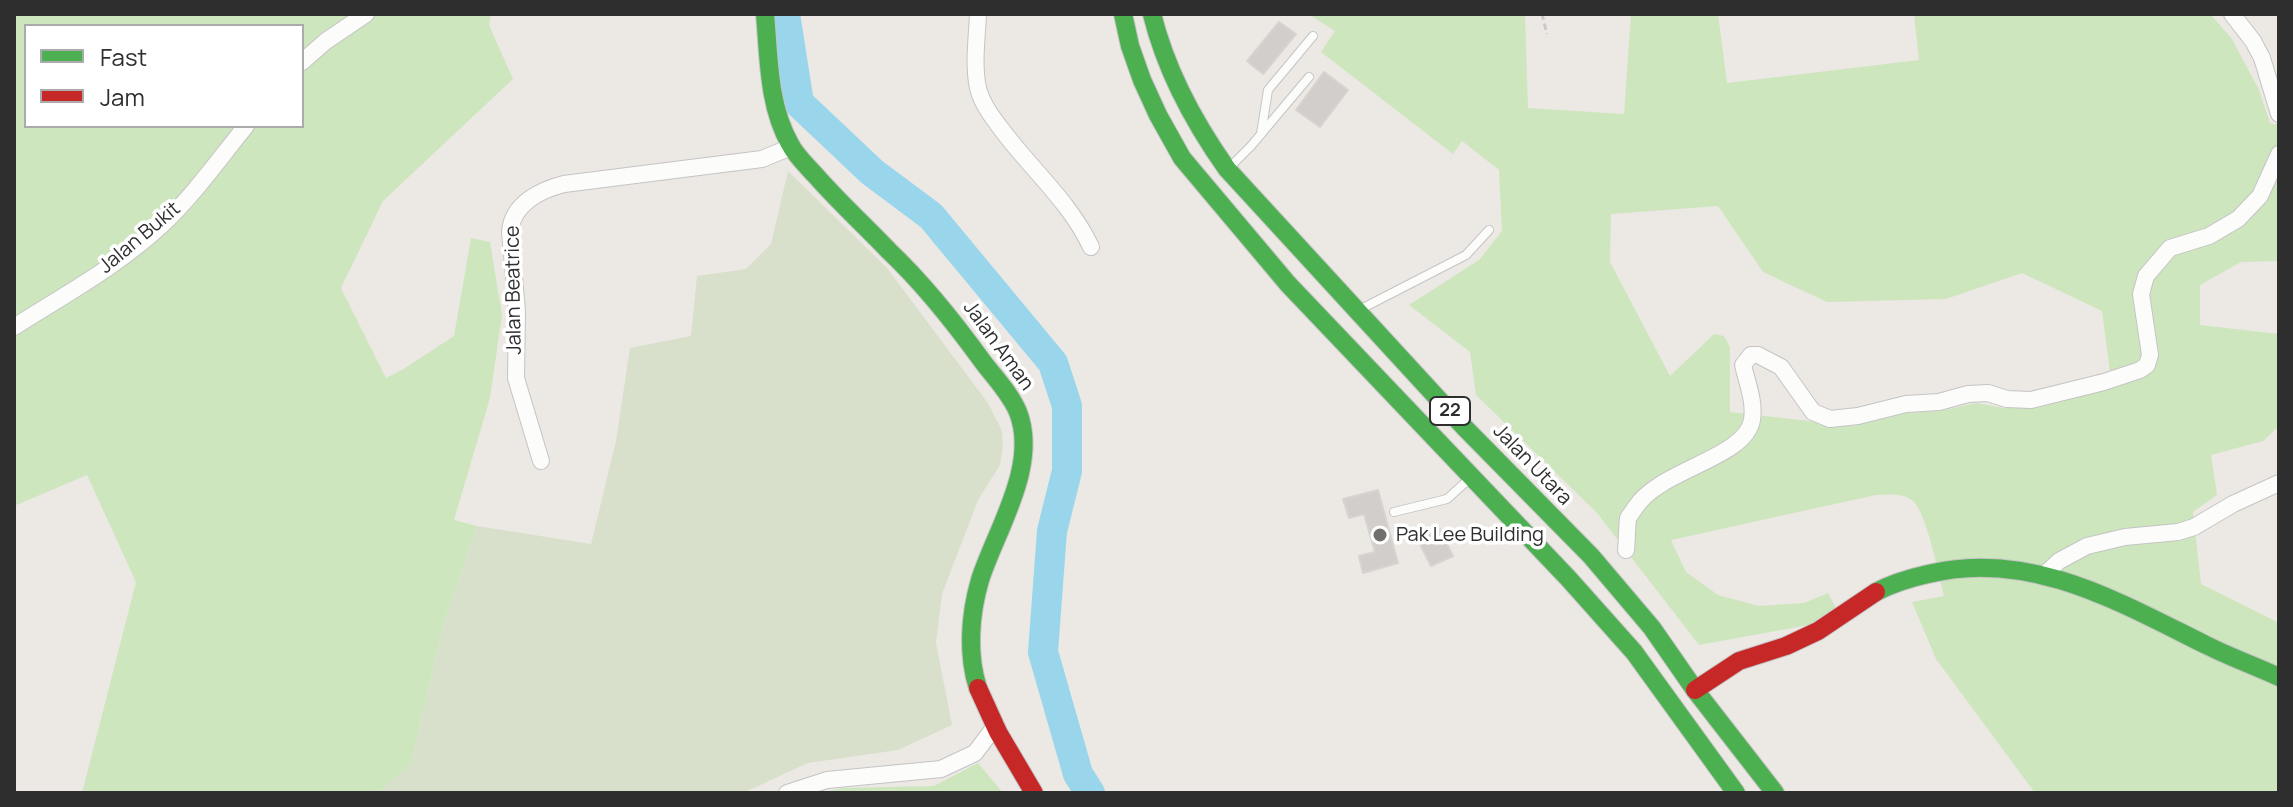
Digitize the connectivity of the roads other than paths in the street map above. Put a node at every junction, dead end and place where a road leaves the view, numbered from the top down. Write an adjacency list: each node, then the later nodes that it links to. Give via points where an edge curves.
1 (366, 14): 8 (street)
2 (765, 14): 13 (main road, Jalan Aman, via 770,87)
3 (978, 14): 17 (street, via 976,72 981,98)
4 (1123, 14): 21 (main road, 22, via 1142,80 1182,158 1288,284)
5 (1152, 14): 15 (main road, Jalan Utara / 22, via 1188,110)
6 (2232, 14): 10 (street, via 2262,58)
7 (1313, 36): 12 (lane, via 1268,90)
8 (304, 60)
9 (1309, 77): 12 (lane)
10 (2279, 114)
11 (244, 128): 19 (street, Jalan Bukit, via 146,239)
12 (1261, 135): 15 (lane)
13 (791, 147): 20 (street, Jalan Beatrice, via 762,159 564,184 547,188 516,211 510,232 516,378); 28 (main road, Jalan Aman, via 945,310 1019,415 1021,468 981,578 971,638 974,671)
14 (2279, 154): 24 (street, via 2260,196 2238,219 2209,236 2170,248 2146,276 2141,294 2150,355 2140,370 2031,400 1968,394 1830,419 1813,412 1781,367 1751,355 1743,365 1752,405 1747,433 1726,451 1652,488 1628,518)
15 (1227, 169): 18 (main road, Jalan Utara / 22)
16 (1489, 230): 18 (lane, via 1466,255)
17 (1091, 247)
18 (1357, 311): 27 (main road, Jalan Utara / 22, via 1591,556 1652,628)
19 (14, 327)
20 (541, 461)
21 (1471, 477): 23 (lane, via 1447,499); 31 (main road, 22, via 1634,652)
22 (2279, 483): 25 (street, via 2194,527 2087,546)
23 (1394, 512)
24 (1626, 550)
25 (2045, 574): 26 (main road, via 2117,600); 27 (main road, via 1983,566 1902,580 1799,641 1729,665)
26 (2279, 677)
27 (1695, 690): 32 (main road, Jalan Utara / 22)
28 (996, 725): 29 (street, via 975,753 941,769 827,780); 30 (main road, Jalan Aman)
29 (787, 793)
30 (1034, 793)
31 (1736, 793)
32 (1775, 793)

